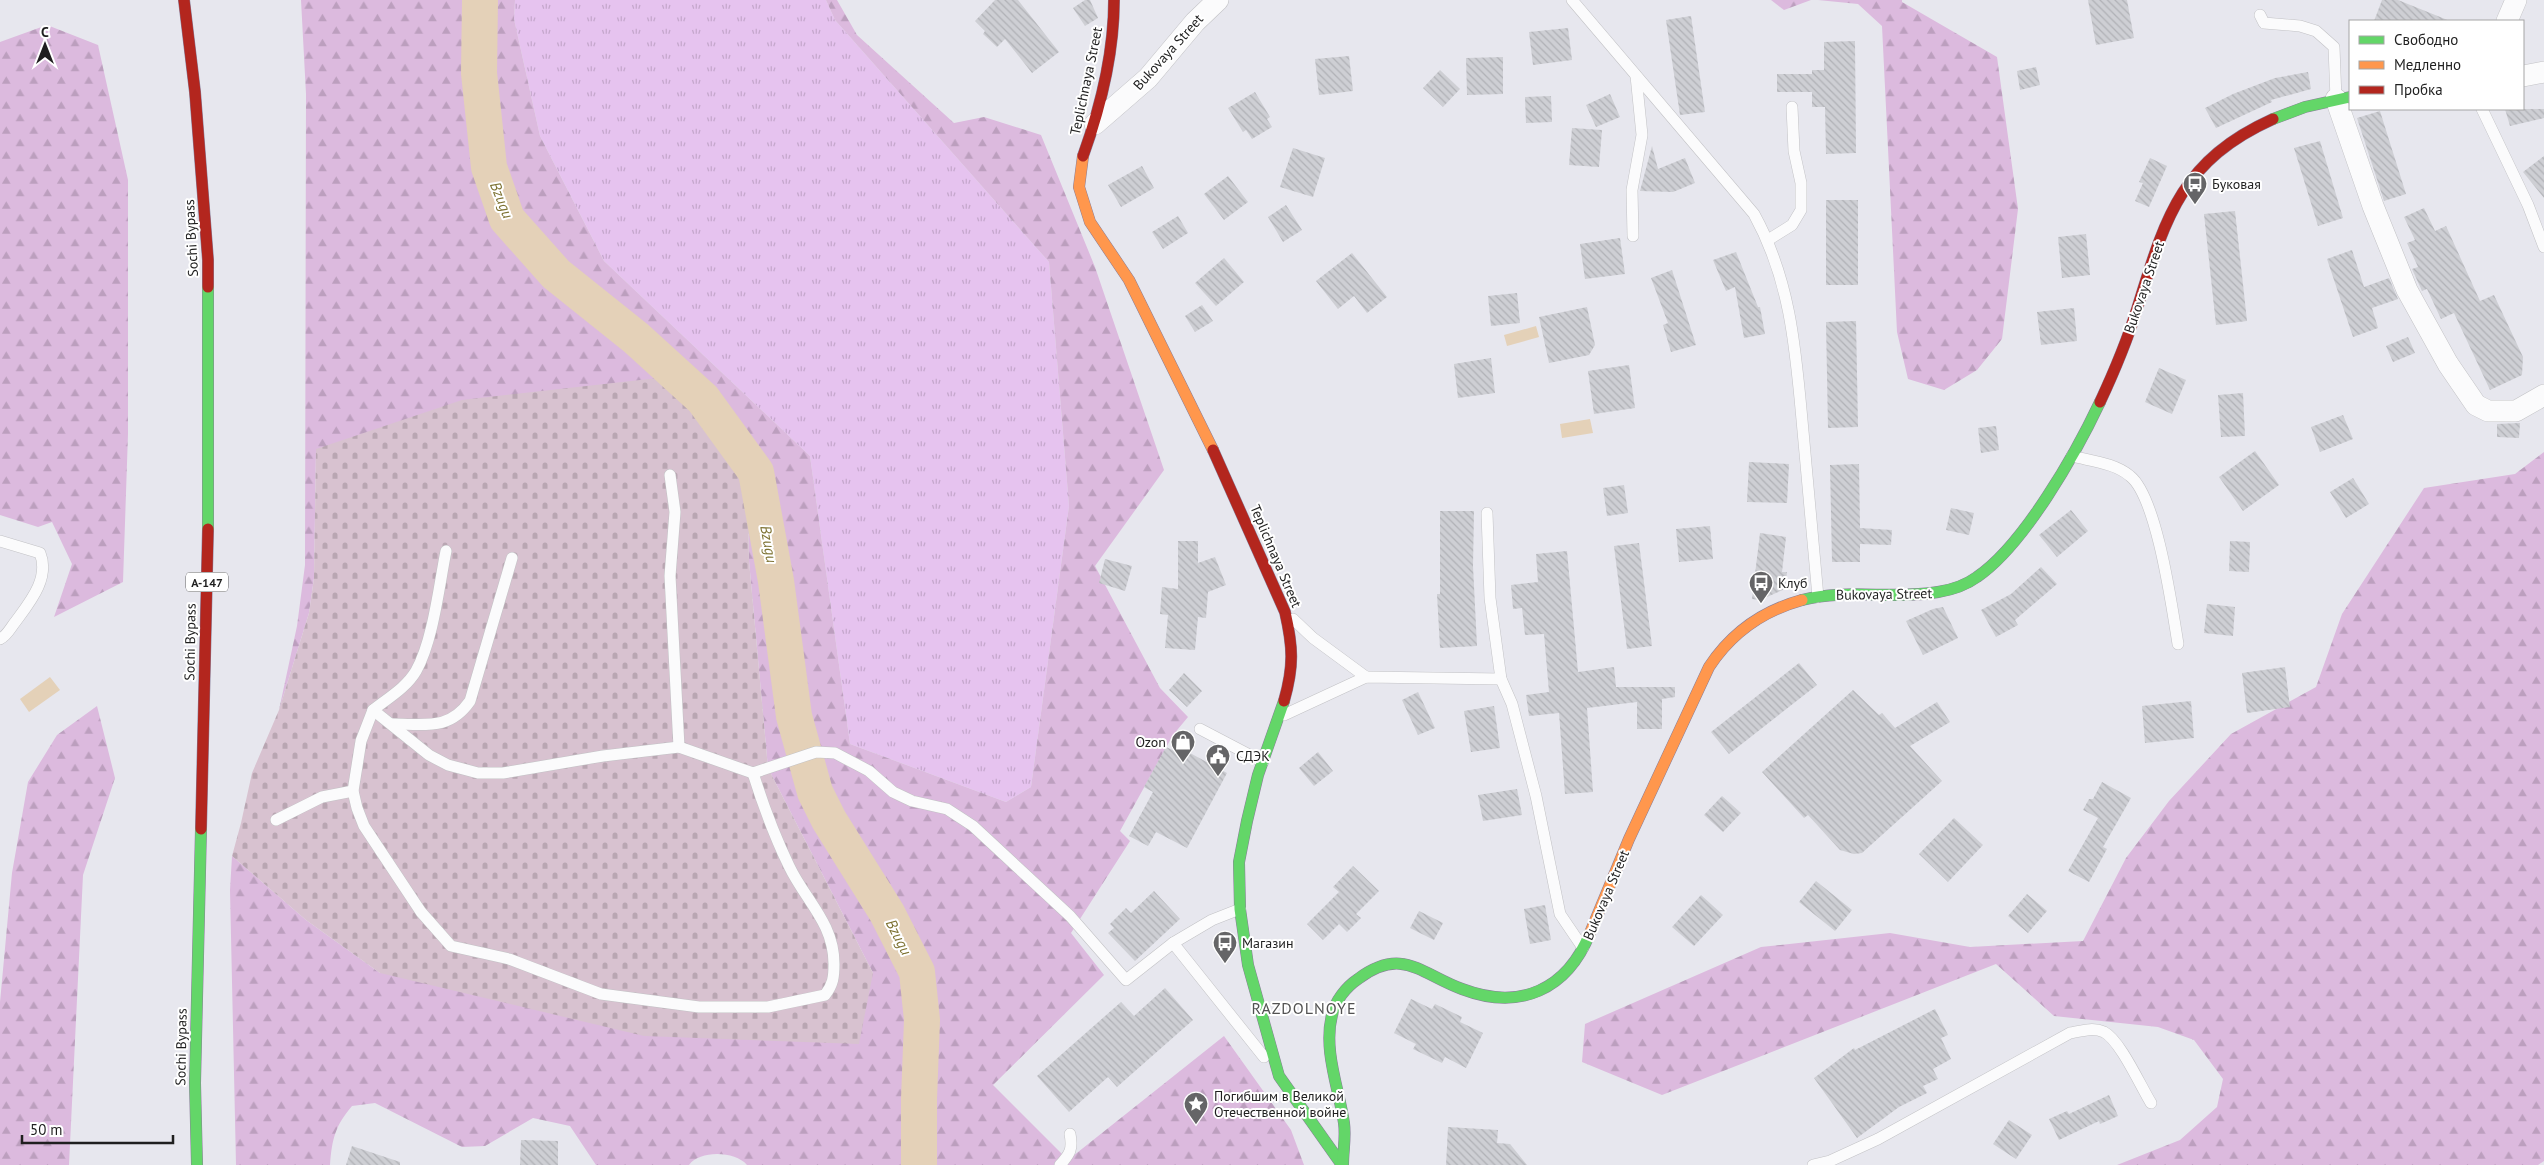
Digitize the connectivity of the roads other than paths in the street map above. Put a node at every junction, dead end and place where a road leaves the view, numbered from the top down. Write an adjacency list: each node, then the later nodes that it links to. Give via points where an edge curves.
1 (184, 0): 46 (main road, Sochi Bypass / А-147, via 208,260 208,529 195,1074)
2 (1114, 0): 14 (main road, Teplichnaya Street, via 1114,37)
3 (1218, 0): 14 (street, Bukovaya Street, via 1148,78)
4 (1572, 0): 9 (lane)
5 (2516, 0): 7 (street)
6 (2260, 15): 11 (lane, via 2264,23 2300,26 2316,31 2334,47)
7 (2507, 20)
8 (2544, 72): 10 (street)
9 (1636, 76): 15 (lane, via 1642,135 1632,190); 16 (lane, via 1754,214)
10 (2524, 76)
11 (2343, 98): 18 (street, via 2370,197 2407,290 2448,364 2476,405 2488,411 2516,411); 19 (main road, Bukovaya Street, via 2290,112 2238,138 2215,154 2189,180 2159,241 2131,327 2103,395)
12 (1792, 107): 16 (lane, via 1801,210 1792,225)
13 (2482, 110): 17 (lane, via 2528,205)
14 (1095, 124): 26 (main road, Teplichnaya Street, via 1078,175 1090,222 1144,308 1220,463)
15 (1633, 236)
16 (1768, 240): 25 (lane, via 1787,296 1797,364)
17 (2544, 247)
18 (2544, 395)
19 (2072, 456): 25 (main road, Bukovaya Street, via 2015,539 1989,568 1966,583 1946,592 1924,595 1839,594); 28 (lane, via 2112,466 2130,476 2140,488 2152,520 2168,584)
20 (670, 475): 35 (lane, via 675,512 670,576)
21 (1487, 513): 30 (lane, via 1490,598)
22 (0, 541): 27 (lane, via 40,553 43,562 43,572 33,598)
23 (446, 551): 31 (lane, via 426,648 402,688)
24 (512, 558): 33 (lane, via 466,707 450,721 438,724)
25 (1818, 597): 42 (main road, Bukovaya Street, via 1765,615 1741,629 1726,642 1712,662 1629,840)
26 (1285, 612): 29 (lane, via 1313,638); 32 (main road, Teplichnaya Street, via 1292,640 1292,673)
27 (0, 639)
28 (2178, 644)
29 (1366, 677): 30 (lane); 32 (lane)
30 (1501, 679): 42 (lane, via 1512,704 1536,796 1560,914)
31 (373, 710): 33 (lane); 38 (lane, via 361,741)
32 (1280, 717): 36 (main road, Teplichnaya Street)
33 (392, 724): 35 (lane, via 429,755 478,774)
34 (1200, 729): 36 (lane)
35 (679, 747): 37 (lane)
36 (1263, 762): 40 (main road, Teplichnaya Street, via 1240,862)
37 (753, 773): 38 (lane, via 767,819 794,876 825,922 834,957 834,978 825,995 768,1007 699,1007 601,994 509,960 451,946 421,912 364,826); 41 (lane, via 816,752 835,753 869,772 893,792 960,816 1070,916 1126,980)
38 (353, 791): 39 (lane, via 322,797)
39 (276, 820)
40 (1240, 909): 41 (lane, via 1212,920); 43 (main road, Teplichnaya Street, via 1248,964)
41 (1173, 943): 43 (lane)
42 (1584, 949): 48 (main road, Bukovaya Street, via 1574,968 1559,981 1542,991 1519,997 1487,996 1463,989 1415,966 1392,964 1374,968 1352,980 1332,1015 1330,1037 1344,1126)
43 (1279, 1076): 48 (main road, Teplichnaya Street)
44 (2151, 1103): 49 (lane, via 2116,1043 2105,1032 2088,1029 2070,1033 1878,1139 1830,1161)
45 (1070, 1134): 47 (lane, via 1072,1146)
46 (196, 1165)
47 (1060, 1165)
48 (1342, 1165)
49 (1813, 1165)

